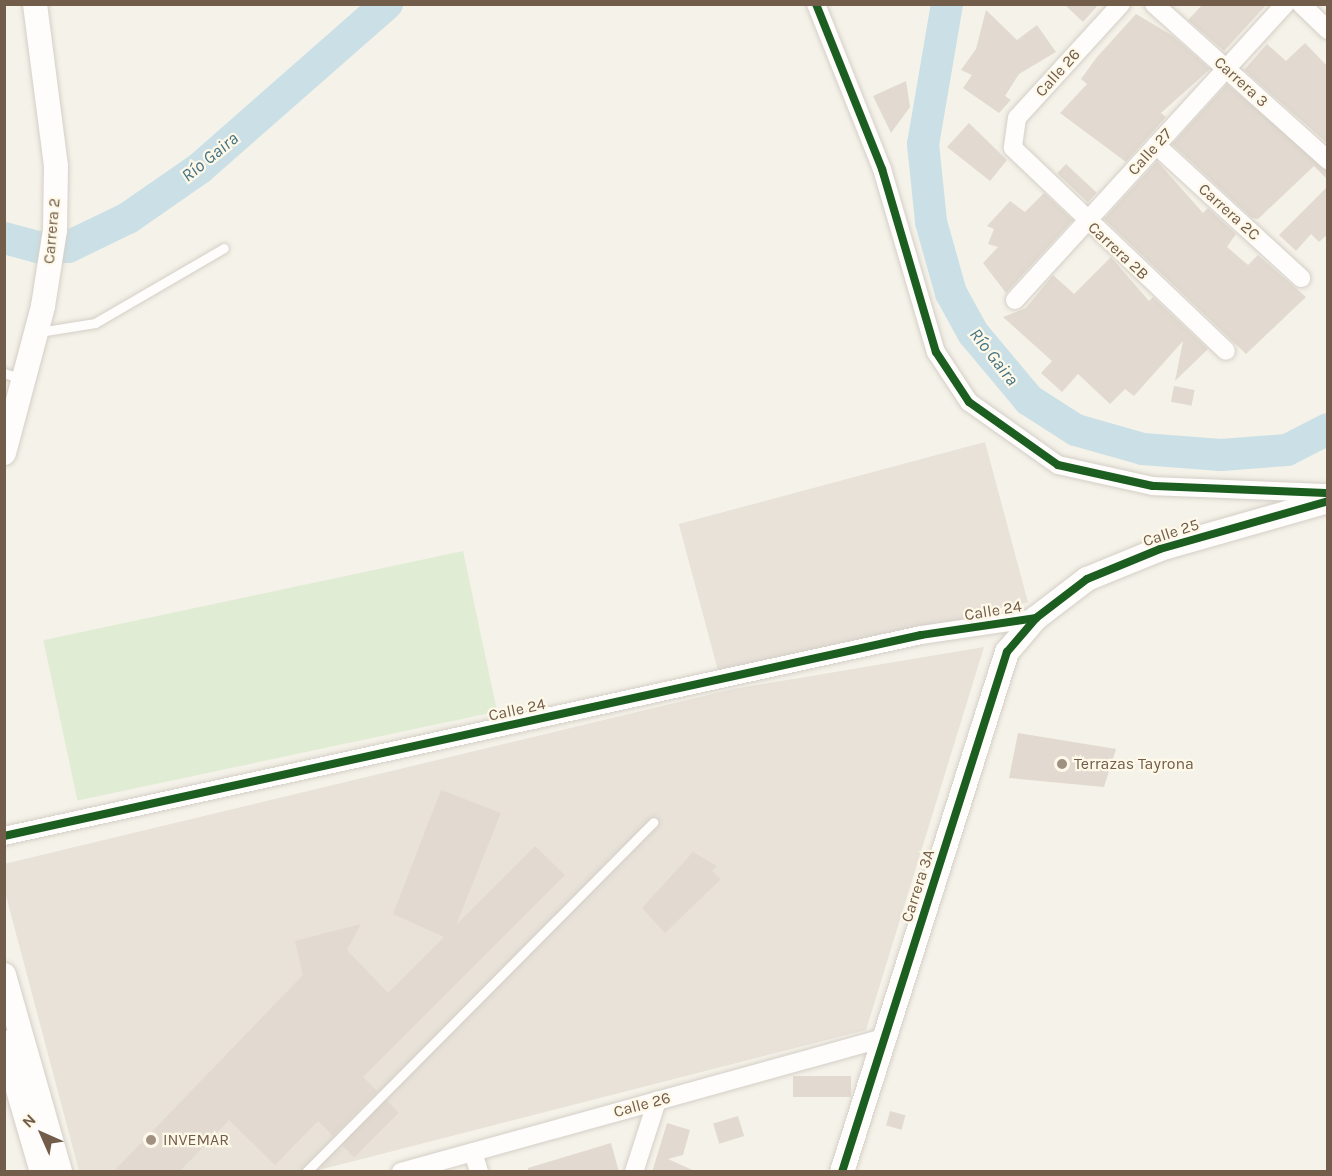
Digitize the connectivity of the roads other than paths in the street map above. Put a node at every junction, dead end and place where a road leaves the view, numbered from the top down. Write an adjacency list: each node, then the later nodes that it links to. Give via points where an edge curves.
1 (35, 4): 16 (street, Carrera 2, via 56,166 55,230)
2 (1121, 4): 10 (street, Calle 26, via 1017,118)
3 (1154, 4): 8 (street, Carrera 3)
4 (1285, 4): 8 (street, Calle 27)
5 (1301, 4): 7 (street)
6 (820, 6): 20 (street, via 882,169 936,352 969,402 1011,437 1058,465 1153,486)
7 (1328, 30)
8 (1226, 69): 9 (street, Calle 27); 11 (street, Carrera 3)
9 (1156, 145): 12 (street, Calle 27); 14 (street, Carrera 2C)
10 (1013, 148): 12 (street, Carrera 2B)
11 (1328, 160)
12 (1087, 221): 15 (street, Calle 27); 17 (street, Carrera 2B)
13 (224, 248): 16 (lane, via 95,323)
14 (1301, 278)
15 (1015, 300)
16 (36, 333): 18 (street, Carrera 2)
17 (1226, 351)
18 (14, 376): 19 (street, Carrera 2)
19 (4, 453)
20 (1328, 493)
21 (1328, 501): 22 (street, Calle 25, via 1160,549 1087,579)
22 (1036, 618): 24 (street, Calle 24, via 921,635); 26 (street, Carrera 3A, via 1007,652)
23 (653, 822): 33 (lane, via 413,1057)
24 (4, 836)
25 (4, 975): 27 (street)
26 (884, 1038): 29 (street, Calle 26); 37 (street, Carrera 3A)
27 (9, 1044): 28 (street)
28 (15, 1069): 31 (street); 32 (street)
29 (657, 1101): 30 (street, Calle 26); 36 (street)
30 (473, 1152): 34 (street, Calle 26); 35 (street)
31 (42, 1172)
32 (60, 1172)
33 (306, 1172)
34 (401, 1172)
35 (478, 1172)
36 (634, 1172)
37 (842, 1172)

